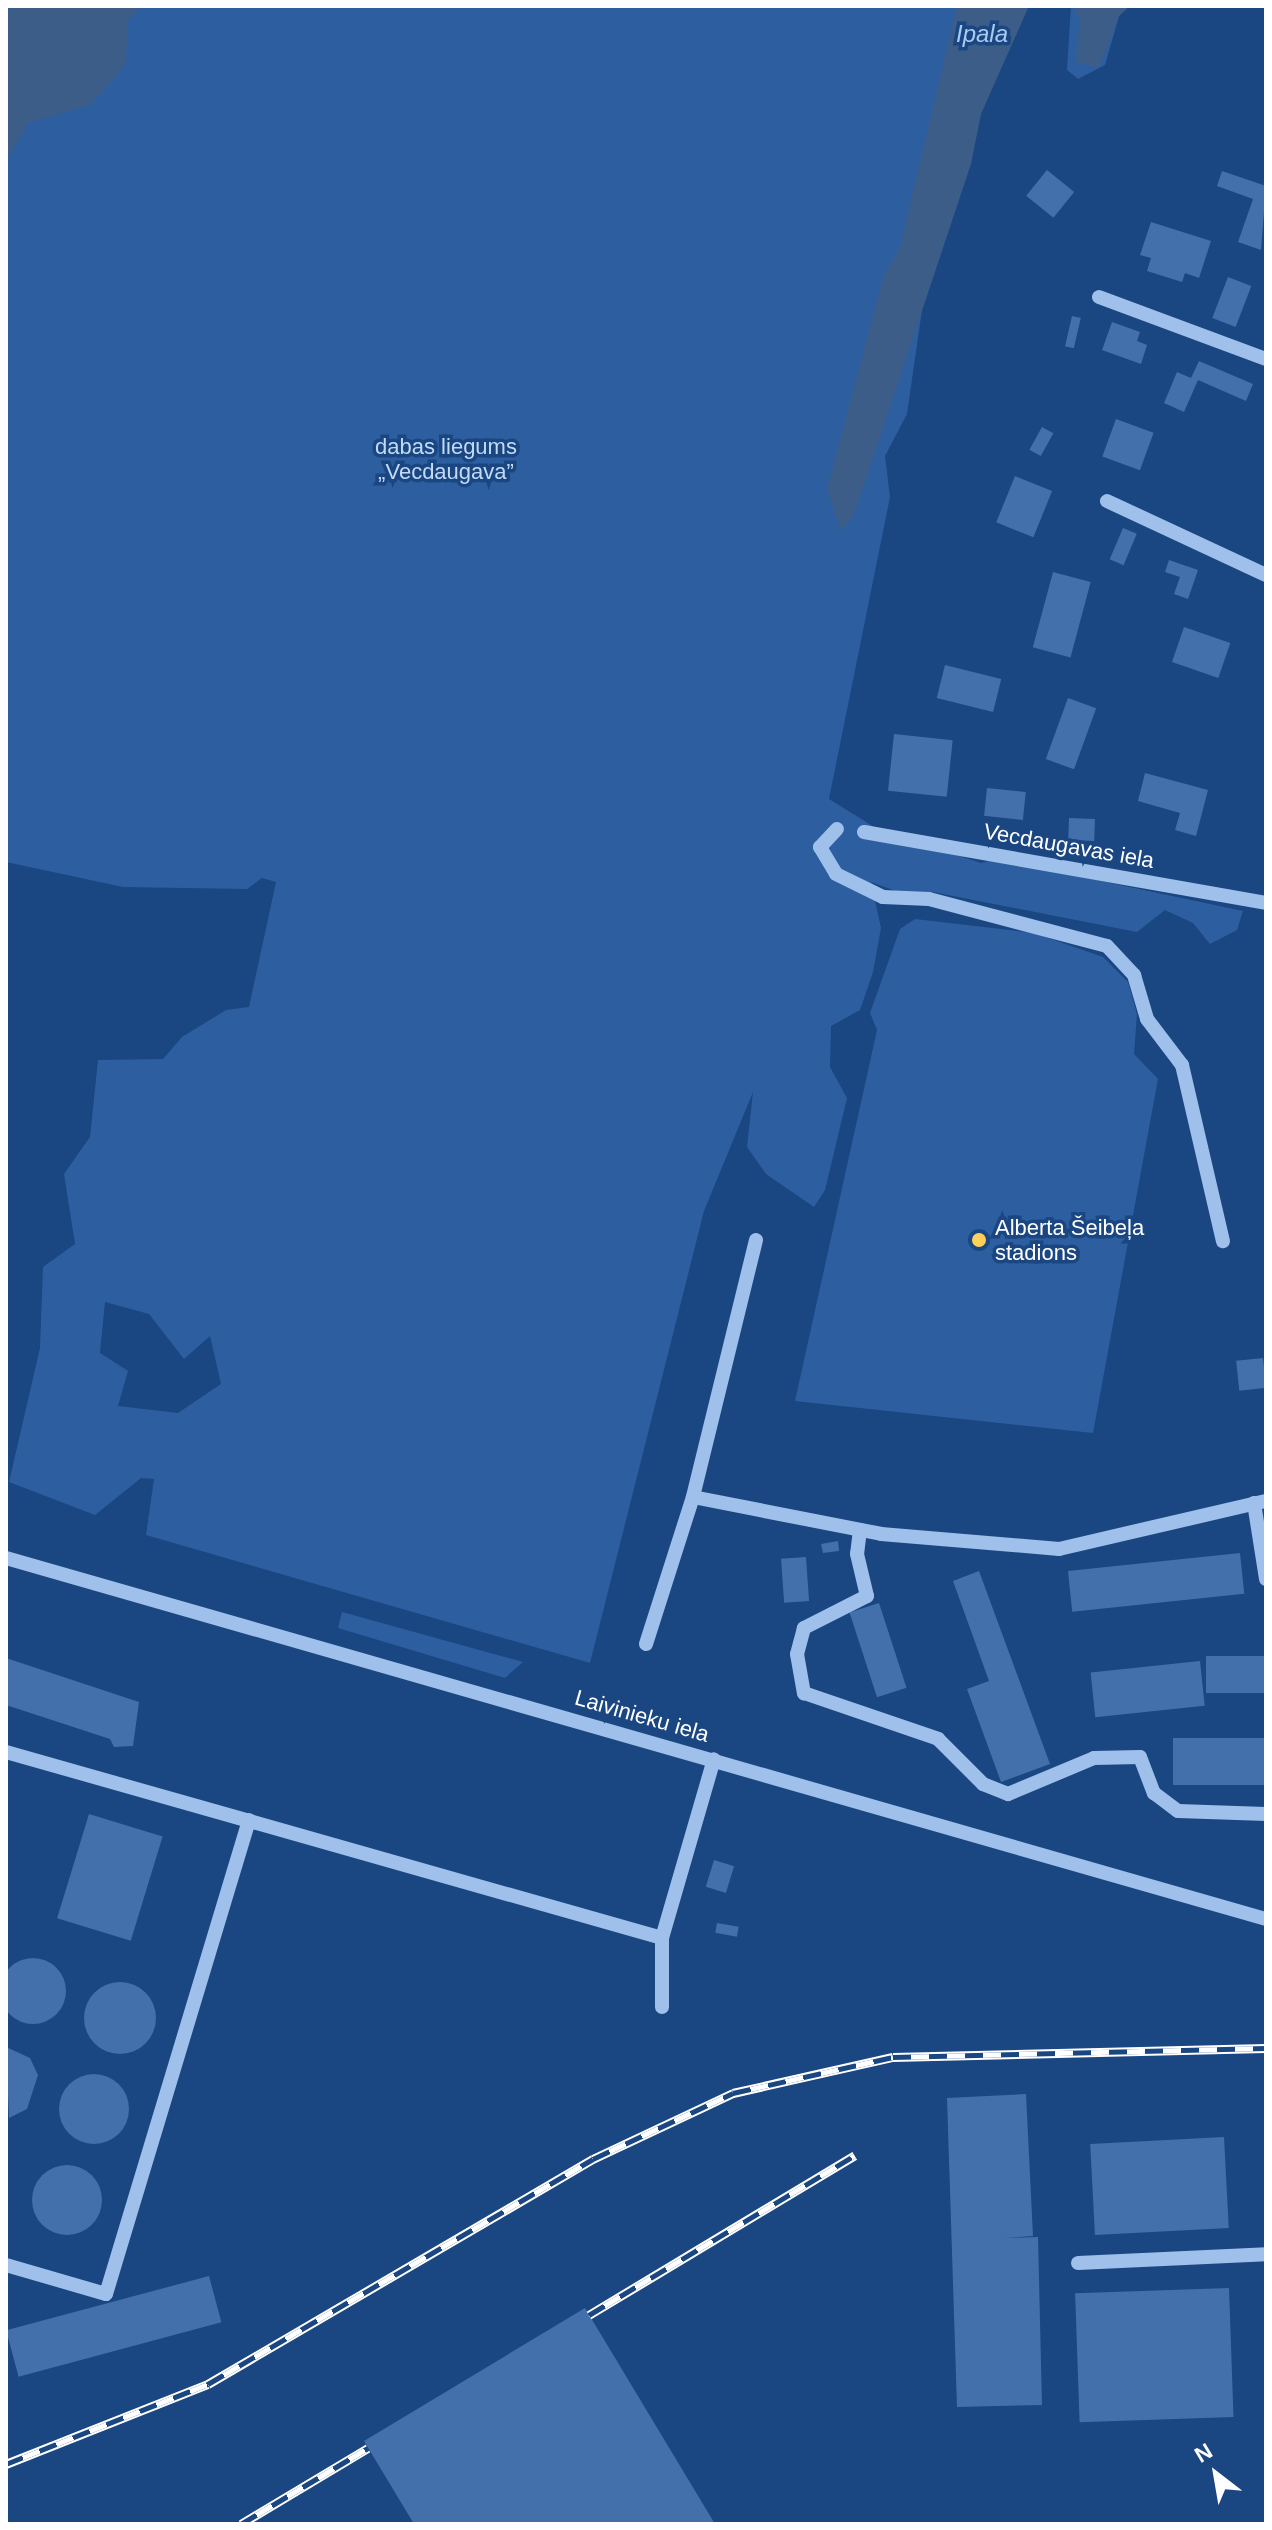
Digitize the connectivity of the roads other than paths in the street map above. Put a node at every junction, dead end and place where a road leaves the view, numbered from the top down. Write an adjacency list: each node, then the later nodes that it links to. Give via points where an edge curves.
1 (1099, 297): 2 (street)
2 (1266, 359)
3 (1107, 501): 4 (street)
4 (1266, 575)
5 (837, 829): 9 (street, via 820,847 836,874 883,897 929,899 1050,928 1116,956 1134,975 1147,1019 1182,1065)
6 (864, 832): 7 (street, Vecdaugavas iela)
7 (1266, 903)
8 (756, 1240): 10 (street)
9 (1223, 1241)
10 (693, 1497): 12 (street); 15 (street)
11 (1260, 1502): 12 (street, via 1059,1549); 14 (street)
12 (860, 1530): 18 (street, via 857,1554 867,1596 804,1628 797,1654 804,1693 938,1739 983,1784 1008,1794 1094,1758 1140,1757 1154,1793 1178,1811)
13 (6, 1558): 17 (street, Laivinieku iela)
14 (1266, 1579)
15 (646, 1644)
16 (6, 1752): 19 (street)
17 (714, 1759): 20 (street, Laivinieku iela); 21 (street)
18 (1266, 1814)
19 (249, 1820): 21 (street); 25 (street, via 106,2294)
20 (1266, 1919)
21 (662, 1938): 22 (street)
22 (662, 2007)
23 (1266, 2254): 24 (street)
24 (1078, 2263)
25 (6, 2265)

